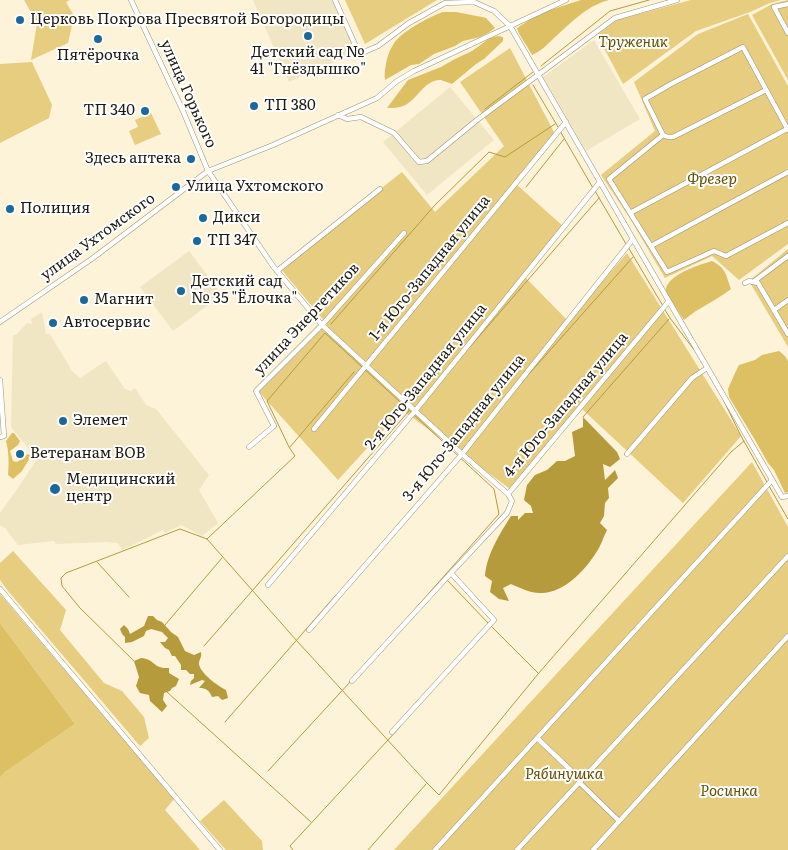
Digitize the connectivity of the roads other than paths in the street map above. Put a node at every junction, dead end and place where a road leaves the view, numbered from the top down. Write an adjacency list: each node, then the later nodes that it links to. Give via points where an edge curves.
1 (131, 0): 14 (street, улица Горького)
2 (335, 0): 6 (street, via 358,50 364,52 445,3 474,2 494,11)
3 (566, 0): 6 (street, улица Ухтомского)
4 (677, 0): 8 (street, via 615,18)
5 (788, 4): 7 (street, via 774,7)
6 (510, 26): 8 (street); 10 (street, улица Ухтомского, via 423,66 397,81 377,98)
7 (788, 33)
8 (538, 74): 10 (street, via 427,161 419,162 394,133 361,116 347,120); 11 (street)
9 (766, 90): 12 (street); 13 (street, via 673,137); 13 (street, via 743,47 645,99)
10 (338, 115): 14 (street, улица Ухтомского)
11 (566, 122): 16 (street); 35 (street, 1-я Юго-Западная улица)
12 (788, 130): 18 (street)
13 (663, 135): 18 (street, via 609,179)
14 (208, 171): 26 (street, улица Горького); 32 (street, улица Ухтомского, via 93,258)
15 (788, 172): 24 (street)
16 (600, 182): 21 (street); 38 (street, 2-я Юго-Западная улица)
17 (380, 189): 26 (street)
18 (630, 213): 20 (street)
19 (788, 223): 24 (street, via 726,256 714,251 667,272)
20 (637, 224): 21 (street); 24 (street)
21 (627, 228): 23 (street)
22 (404, 233): 33 (street, улица Энергетиков)
23 (633, 239): 30 (street); 42 (street, 3-я Юго-Западная улица)
24 (651, 246)
25 (788, 256): 27 (street)
26 (277, 271): 33 (street, улица Горького)
27 (753, 282): 28 (street); 31 (street, via 758,283)
28 (745, 283)
29 (788, 300): 31 (street)
30 (669, 301): 36 (street); 45 (street, 4-я Юго-Западная улица)
31 (774, 310): 34 (street)
32 (0, 322)
33 (322, 325): 35 (street, улица Горького); 41 (street, улица Энергетиков, via 256,391 274,426)
34 (788, 334)
35 (366, 366): 38 (street, улица Горького); 39 (street, 1-я Юго-Западная улица)
36 (707, 368): 43 (street, via 692,378); 44 (street)
37 (0, 380): 40 (street)
38 (415, 411): 42 (street, улица Горького); 49 (street, 2-я Юго-Западная улица)
39 (314, 429)
40 (2, 436)
41 (249, 447)
42 (462, 454): 45 (street, улица Горького); 51 (street, 3-я Юго-Западная улица)
43 (627, 454)
44 (772, 480): 46 (street, via 782,497); 55 (street)
45 (508, 494): 48 (street, 4-я Юго-Западная улица, via 512,501 507,513)
46 (788, 496)
47 (788, 556): 56 (street)
48 (451, 573): 53 (street, 4-я Юго-Западная улица); 54 (street, via 494,620)
49 (268, 585)
50 (0, 589): 58 (street)
51 (309, 630)
52 (788, 636): 57 (street)
53 (352, 681)
54 (392, 732)
55 (537, 738): 56 (street); 59 (street)
56 (580, 781): 57 (street); 60 (street)
57 (619, 822): 61 (street)
58 (220, 850)
59 (434, 850)
60 (517, 850)
61 (593, 850)

